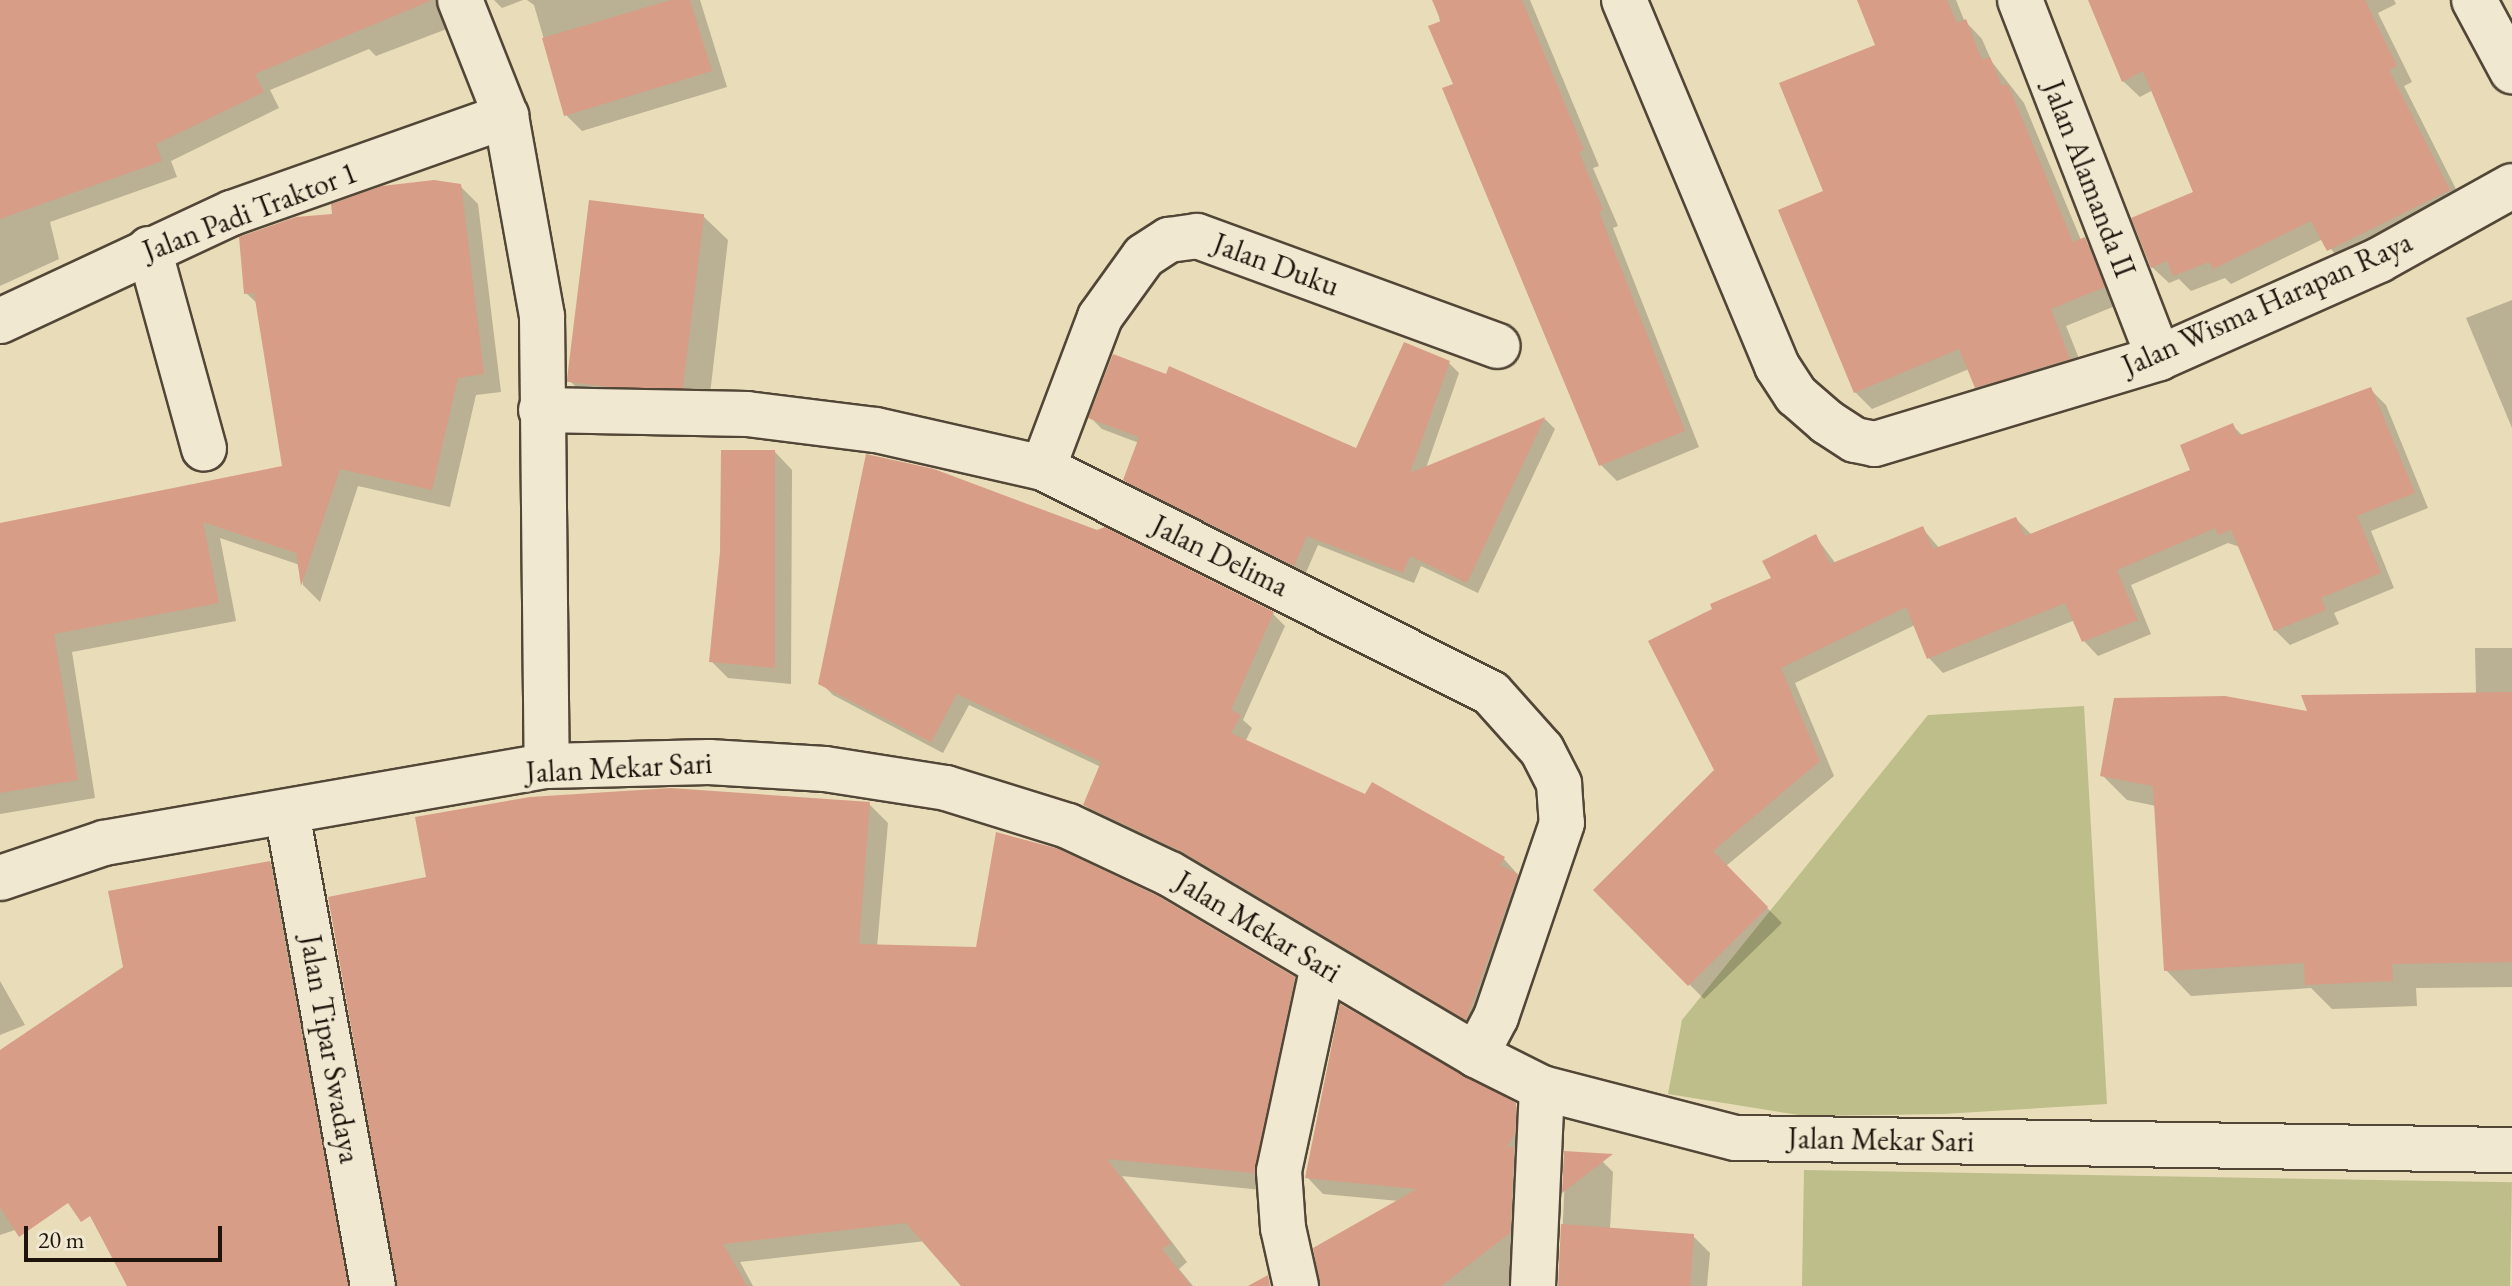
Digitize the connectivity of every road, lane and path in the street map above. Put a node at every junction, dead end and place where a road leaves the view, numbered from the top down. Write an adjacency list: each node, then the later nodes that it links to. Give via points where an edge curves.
1 (460, 0): 6 (street)
2 (1624, 0): 11 (street, Jalan Wisma Harapan Raya, via 1777,366 1796,395 1827,422 1855,440 1875,444)
3 (2020, 0): 11 (street, Jalan Alamanda II)
4 (2474, 0): 5 (street)
5 (2512, 71)
6 (506, 116): 8 (street, Jalan Padi Traktor 1, via 232,213); 12 (street, via 542,316)
7 (2512, 186): 11 (street, Jalan Wisma Harapan Raya, via 2379,260)
8 (149, 249): 9 (street, Jalan Padi Traktor 1); 13 (street)
9 (0, 321)
10 (1497, 346): 14 (street, Jalan Duku, via 1197,236 1169,240 1144,256 1100,317)
11 (2159, 358)
12 (541, 410): 14 (street, Jalan Delima, via 761,416 876,430); 15 (street)
13 (204, 449)
14 (1043, 468): 19 (street, Jalan Delima, via 1491,693 1542,750 1559,784 1562,823 1513,972)
15 (547, 766): 16 (street, Jalan Mekar Sari); 18 (street, Jalan Mekar Sari, via 709,762 825,769 946,788 1068,826 1170,874)
16 (287, 813): 17 (street, Jalan Mekar Sari, via 104,843); 22 (street, Jalan Tipar Swadaya)
17 (0, 878)
18 (1323, 966): 19 (street, Jalan Mekar Sari); 23 (street, via 1279,1171 1283,1228)
19 (1476, 1055): 20 (street, Jalan Mekar Sari)
20 (1542, 1088): 21 (street, Jalan Mekar Sari, via 1736,1138); 24 (street)
21 (2512, 1150)
22 (373, 1286)
23 (1296, 1286)
24 (1533, 1286)

